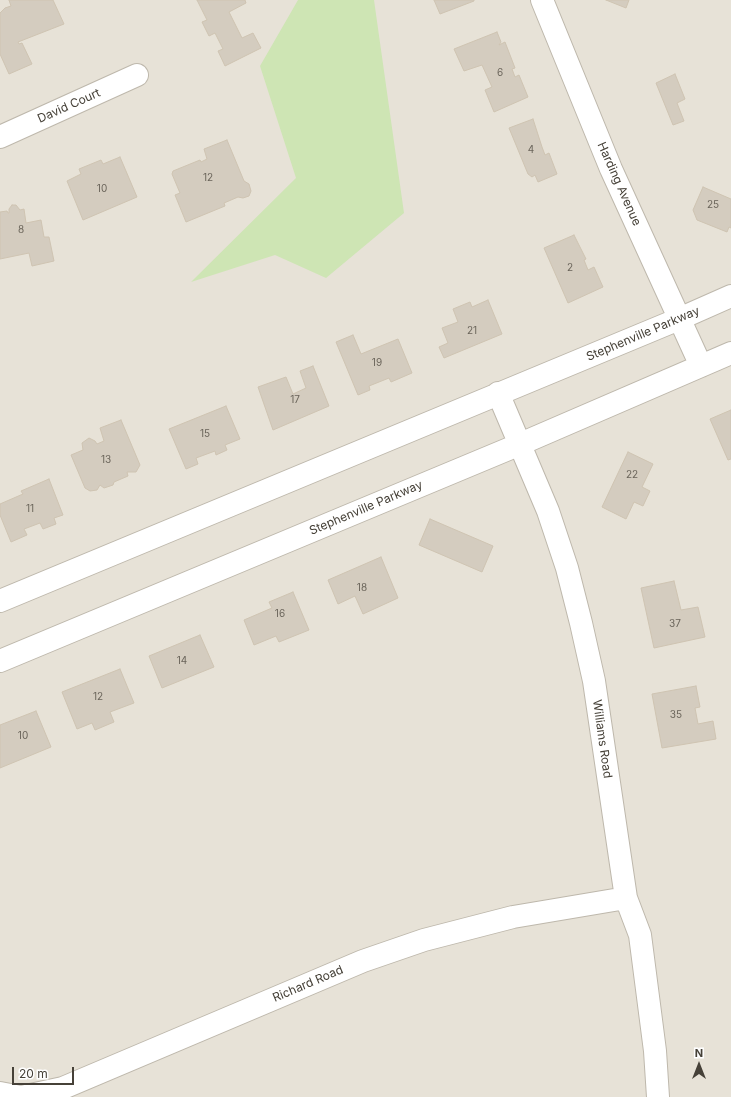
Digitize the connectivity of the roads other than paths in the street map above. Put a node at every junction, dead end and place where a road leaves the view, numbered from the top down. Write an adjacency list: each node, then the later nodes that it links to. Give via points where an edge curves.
1 (542, 0): 5 (street, Harding Avenue, via 611,169)
2 (137, 75): 3 (street, David Court)
3 (0, 137)
4 (731, 296): 5 (street, Stephenville Parkway)
5 (679, 319): 7 (street, Harding Avenue); 8 (street, Stephenville Parkway)
6 (731, 353): 7 (street, Stephenville Parkway)
7 (701, 366): 9 (street, Stephenville Parkway)
8 (498, 393): 9 (street, Williams Road); 10 (street, Stephenville Parkway)
9 (518, 445): 11 (street, Stephenville Parkway); 12 (street, Williams Road, via 548,511 567,568 581,623 594,681)
10 (0, 601)
11 (0, 661)
12 (626, 898): 13 (street, Richard Road, via 513,917 424,940 363,961 63,1088 21,1097); 14 (street, Williams Road, via 640,935)
13 (0, 1093)
14 (658, 1097)

